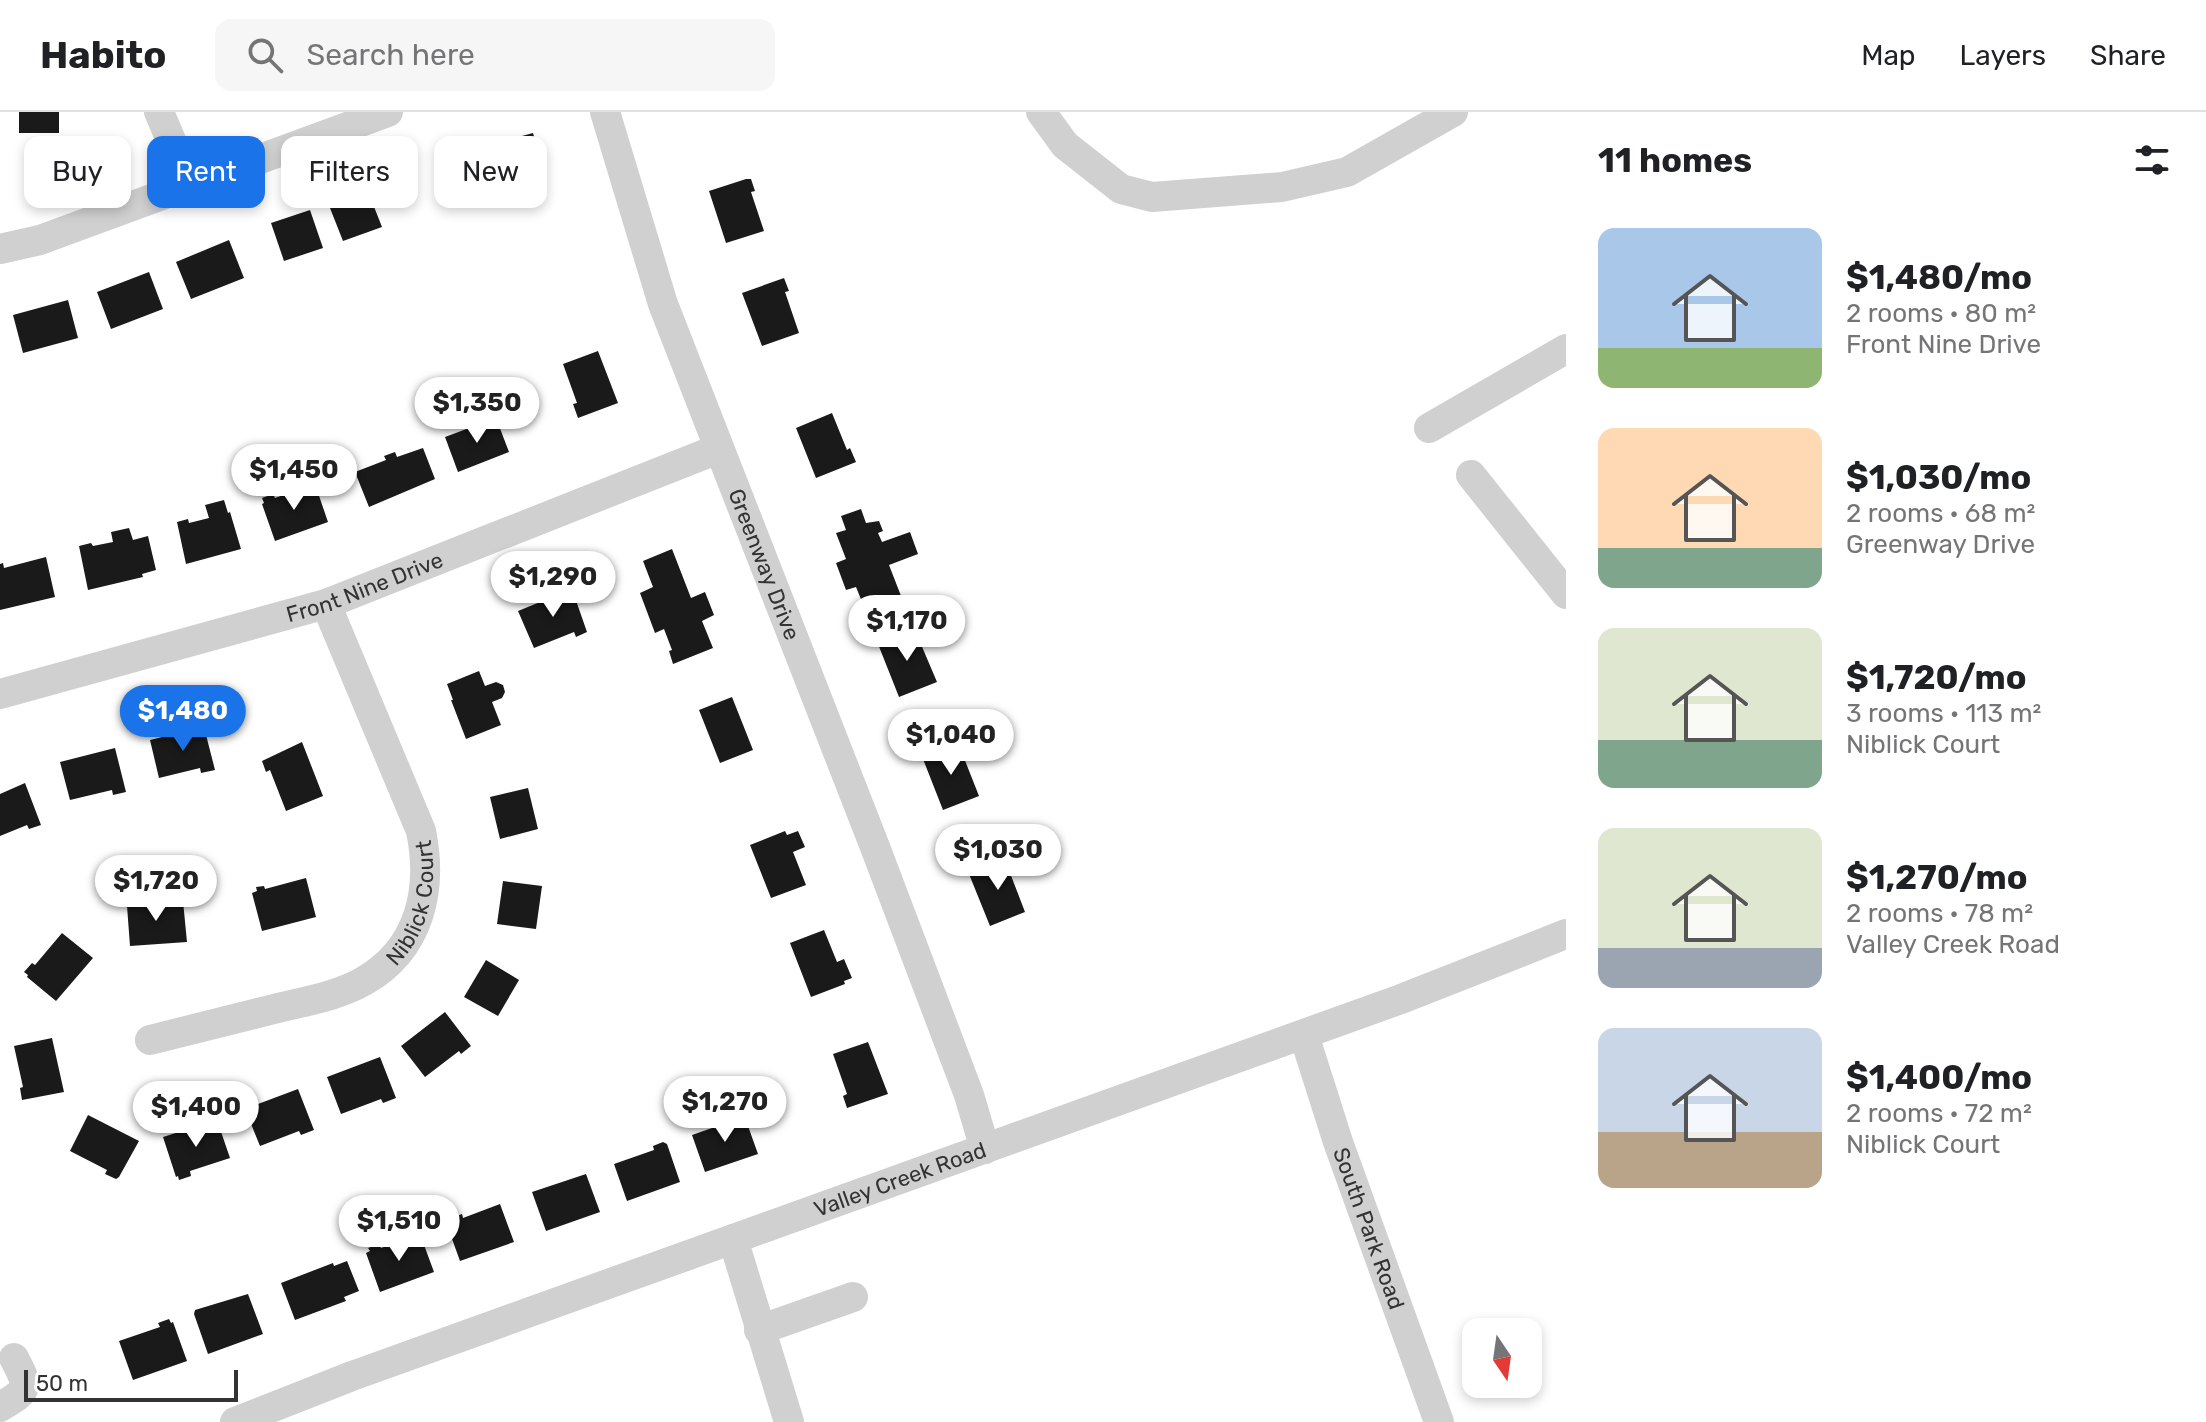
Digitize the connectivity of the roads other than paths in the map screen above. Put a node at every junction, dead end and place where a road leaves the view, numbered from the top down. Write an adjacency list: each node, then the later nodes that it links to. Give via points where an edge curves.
1 (159, 112): 6 (street)
2 (388, 112): 7 (street)
3 (605, 112): 12 (street, Greenway Drive, via 663,304)
4 (1041, 112): 5 (street, via 1065,145 1121,189 1152,197 1282,187 1347,172)
5 (1453, 112)
6 (169, 136)
7 (265, 157)
8 (147, 201): 9 (street)
9 (0, 249)
10 (1566, 349): 11 (street)
11 (1429, 428)
12 (718, 449): 15 (street, Front Nine Drive); 20 (street, Greenway Drive, via 969,1095)
13 (1471, 475): 14 (street)
14 (1566, 594)
15 (326, 604): 16 (street, Front Nine Drive); 19 (street, Niblick Court, via 421,831 427,860 421,913 390,962 364,981 331,995)
16 (0, 694)
17 (1566, 934): 18 (street, Valley Creek Road)
18 (1304, 1035): 20 (street, Valley Creek Road); 28 (street, South Park Road)
19 (150, 1040)
20 (985, 1149): 21 (street, Valley Creek Road)
21 (733, 1239): 23 (street); 26 (street, Valley Creek Road)
22 (853, 1297): 23 (street)
23 (759, 1330): 27 (street)
24 (14, 1358): 25 (street, via 25,1389)
25 (0, 1407)
26 (235, 1422)
27 (789, 1422)
28 (1439, 1422)

